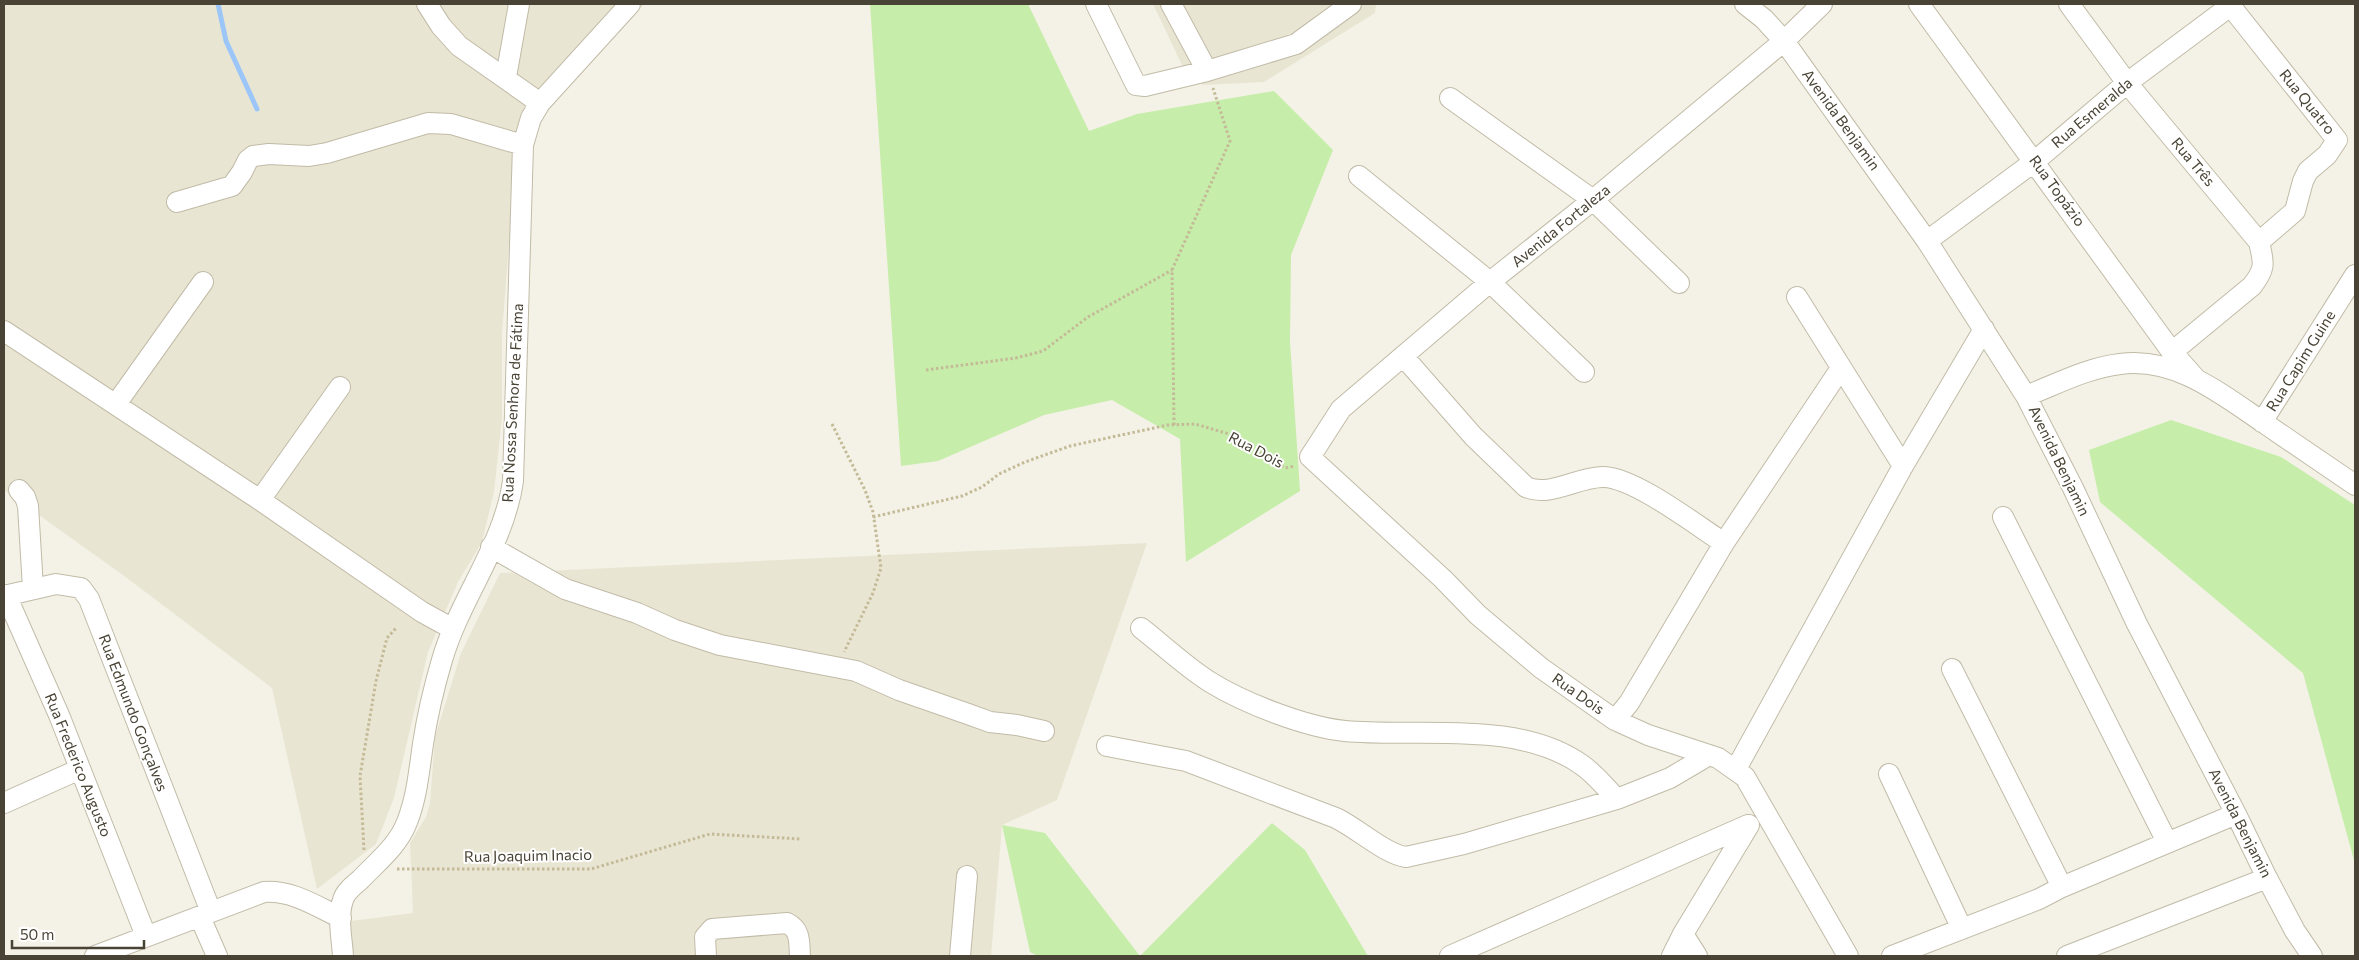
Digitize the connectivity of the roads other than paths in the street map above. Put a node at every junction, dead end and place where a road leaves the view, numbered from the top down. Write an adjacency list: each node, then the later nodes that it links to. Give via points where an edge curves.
1 (427, 4): 14 (street, via 458,46)
2 (520, 4): 14 (street)
3 (630, 4): 17 (street, Rua Nossa Senhora de Fátima)
4 (1096, 4): 13 (street, via 1136,85 1146,86)
5 (1171, 4): 13 (street)
6 (1351, 4): 13 (street, via 1296,44)
7 (1745, 4): 12 (street, Avenida Benjamin)
8 (1822, 4): 12 (street, Avenida Fortaleza)
9 (1919, 4): 19 (street, Rua Topázio)
10 (2069, 4): 15 (street, Rua Três)
11 (2231, 4): 15 (street, Rua Esmeralda); 24 (street, Rua Quatro, via 2337,140 2327,156 2308,172 2295,211)
12 (1784, 41): 21 (street, Avenida Fortaleza); 23 (street, Avenida Benjamin)
13 (1207, 71)
14 (506, 77): 17 (street)
15 (2127, 83): 19 (street, Rua Esmeralda); 24 (street, Rua Três)
16 (1450, 98): 21 (street)
17 (540, 103): 18 (street, Rua Nossa Senhora de Fátima, via 531,118)
18 (523, 145): 22 (street, via 451,124 428,124 328,154 253,156 232,186); 48 (street, Rua Nossa Senhora de Fátima, via 513,482 510,506)
19 (2035, 161): 23 (street, Rua Esmeralda); 32 (street, Rua Topázio)
20 (1359, 176): 27 (street)
21 (1592, 200): 27 (street, Avenida Fortaleza); 28 (street)
22 (177, 202)
23 (1927, 240): 30 (street, Avenida Benjamin)
24 (2259, 242): 32 (street, via 2264,265 2261,275)
25 (2355, 275): 40 (street, Rua Capim Guine)
26 (203, 282): 39 (street)
27 (1490, 282): 33 (street, Avenida Fortaleza); 35 (street)
28 (1679, 283)
29 (1797, 297): 34 (street)
30 (1984, 329): 38 (street, Avenida Benjamin); 42 (street)
31 (4, 331): 39 (street)
32 (2172, 352): 36 (street, Rua Topázio)
33 (1403, 356): 41 (street, Avenida Fortaleza, via 1342,410); 47 (street, via 1473,436 1526,487 1534,491 1543,490 1605,477 1629,482)
34 (1841, 368): 42 (street); 47 (street)
35 (1584, 372)
36 (2196, 379): 38 (street, via 2148,365 2121,363 2092,369); 40 (street)
37 (340, 387): 45 (street)
38 (2026, 396): 64 (street, Avenida Benjamin, via 2137,624)
39 (116, 404): 45 (street)
40 (2262, 422): 43 (street)
41 (1310, 456): 54 (street, Rua Dois, via 1484,620 1541,668)
42 (1903, 466): 59 (street)
43 (2355, 485)
44 (19, 490): 49 (street, via 28,506)
45 (260, 500): 52 (street, via 422,612)
46 (2003, 518): 66 (street)
47 (1724, 543): 54 (street)
48 (491, 547): 52 (street, Rua Nossa Senhora de Fátima); 55 (street, via 565,589 637,613 675,630 720,645 838,666 990,722)
49 (33, 588): 50 (street, Rua Edmundo Gonçalves); 70 (street, Rua Edmundo Gonçalves, via 69,585 80,588 89,599)
50 (5, 595): 58 (street, Rua Frederico Augusto)
51 (1141, 628): 61 (street, via 1210,682 1294,719 1344,731 1455,733 1527,740 1558,751 1583,765)
52 (453, 629): 71 (street, Rua Nossa Senhora de Fátima, via 442,659 423,742 416,795 407,824 393,847 367,860 343,899)
53 (1952, 669): 69 (street)
54 (1615, 720): 57 (street, Rua Dois, via 1648,735)
55 (1044, 732)
56 (1107, 746): 61 (street, via 1186,762 1336,818 1396,856 1406,857 1464,844)
57 (1709, 755): 59 (street, Rua Dois); 61 (street, via 1670,778)
58 (80, 769): 62 (street); 74 (street, Rua Frederico Augusto)
59 (1736, 769): 63 (street, via 1745,777)
60 (1889, 774): 72 (street)
61 (1617, 799)
62 (4, 803)
63 (1767, 812): 65 (street); 84 (street)
64 (2236, 814): 66 (street); 68 (street, Avenida Benjamin)
65 (1748, 826): 73 (street); 81 (street)
66 (2167, 842): 69 (street)
67 (967, 876): 80 (street)
68 (2267, 878): 86 (street); 87 (street, Avenida Benjamin)
69 (2062, 887): 72 (street)
70 (206, 914): 71 (street, via 264,892 277,891 296,896); 74 (street); 76 (street, Rua Edmundo Gonçalves)
71 (341, 918): 77 (street, Rua Nossa Senhora de Fátima)
72 (1962, 929): 85 (street)
73 (1683, 934): 82 (street); 83 (street)
74 (146, 936): 75 (street)
75 (95, 956)
76 (217, 956)
77 (343, 956)
78 (706, 956): 79 (street, via 705,937 712,929 787,924 795,927 798,933)
79 (800, 956)
80 (960, 956)
81 (1450, 956)
82 (1672, 956)
83 (1697, 956)
84 (1848, 956)
85 (1892, 956)
86 (2066, 956)
87 (2312, 956)

